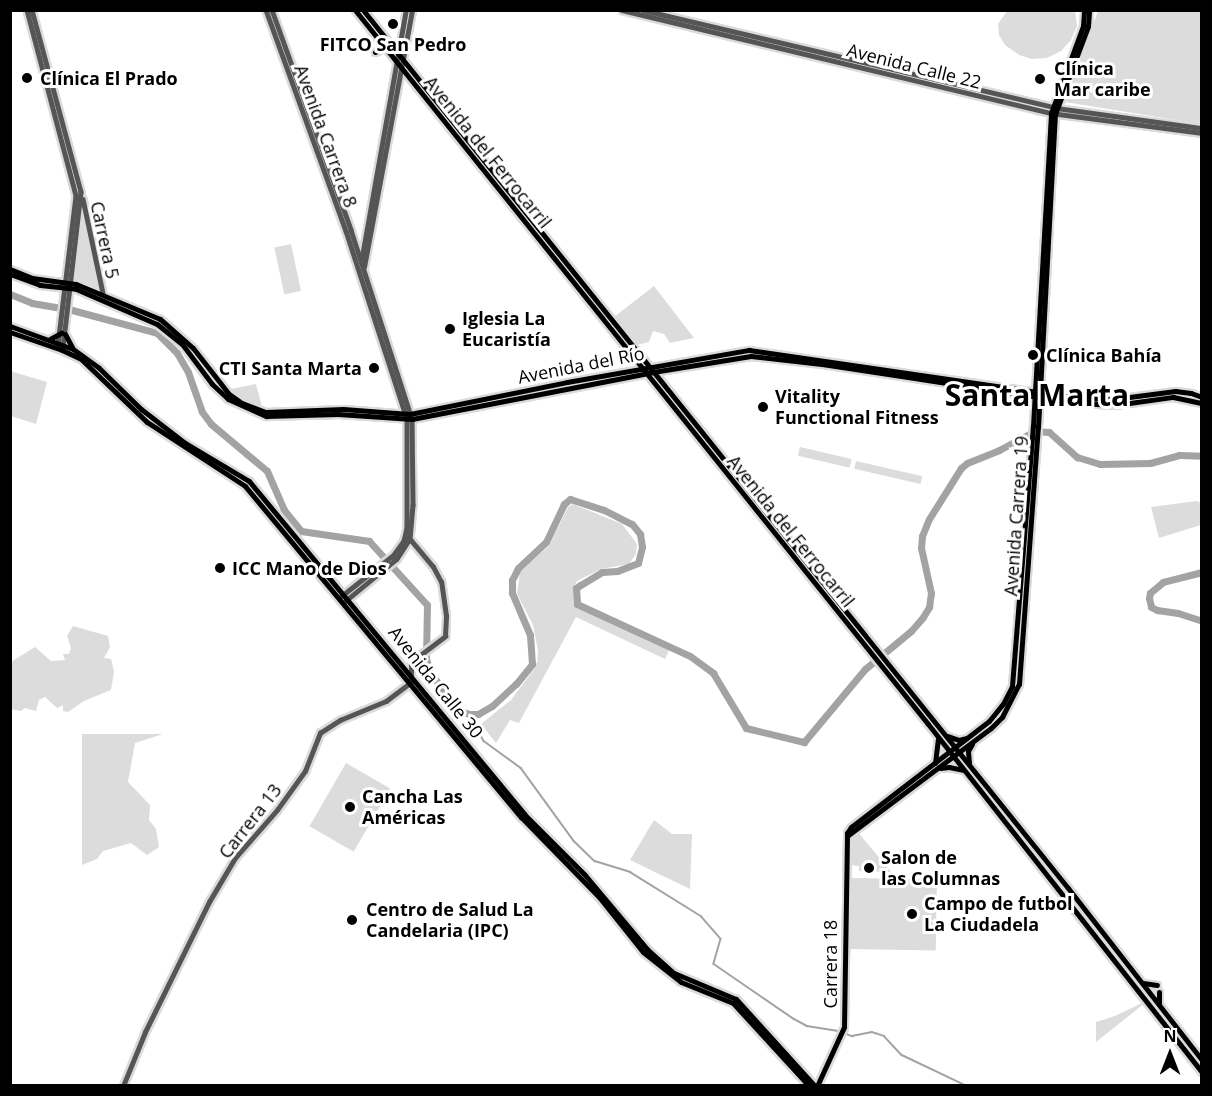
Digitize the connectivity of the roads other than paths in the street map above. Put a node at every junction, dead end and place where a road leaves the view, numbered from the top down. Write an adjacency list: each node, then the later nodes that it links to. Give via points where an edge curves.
1 (27, 10): 26 (street, via 75,184)
2 (32, 10): 21 (street, Carrera 5)
3 (266, 10): 24 (street, Avenida Carrera 8)
4 (272, 10): 22 (street, Avenida Carrera 8)
5 (356, 10): 13 (main road, Avenida del Ferrocarril)
6 (363, 10): 15 (main road, Avenida del Ferrocarril)
7 (406, 10): 15 (street)
8 (412, 10): 16 (street)
9 (622, 10): 18 (street, Avenida Calle 22)
10 (643, 10): 18 (street, Avenida Calle 22)
11 (1084, 10): 18 (main road, Avenida Carrera 19, via 1083,26)
12 (1089, 10): 18 (main road, Avenida Carrera 19, via 1088,26)
13 (381, 42): 14 (main road); 16 (main road, Avenida del Ferrocarril)
14 (375, 52)
15 (398, 53): 16 (main road, Avenida del Ferrocarril)
16 (400, 60): 17 (main road, Avenida del Ferrocarril); 22 (street); 36 (main road, Avenida del Ferrocarril)
17 (402, 68): 24 (street); 34 (main road, Avenida del Ferrocarril)
18 (1054, 110): 19 (street, Avenida Calle 22); 20 (street, Avenida Calle 22); 37 (main road, Avenida Carrera 19)
19 (1202, 128)
20 (1202, 134)
21 (81, 192): 26 (street); 27 (street, Carrera 5)
22 (361, 262): 24 (street)
23 (10, 269): 26 (main road, Avenida del Río)
24 (362, 271): 40 (street, Avenida Carrera 8)
25 (10, 274): 26 (main road, Avenida del Río, via 30,283)
26 (69, 285): 27 (main road, Avenida del Río); 30 (street); 40 (main road, Avenida del Río, via 169,332 189,351 219,392 255,413 278,418 338,414)
27 (103, 293): 40 (main road, Avenida del Río, via 172,328 193,348 223,389 254,408 276,413 343,409)
28 (10, 326): 31 (main road, Avenida Calle 30)
29 (10, 332): 32 (main road, Avenida Calle 30)
30 (63, 334): 31 (main road); 32 (street); 33 (main road)
31 (50, 339): 32 (main road, Avenida Calle 30)
32 (61, 346): 33 (main road, Avenida Calle 30); 42 (main road, Avenida Calle 30, via 88,364 147,422 245,486)
33 (73, 349): 42 (main road, Avenida Calle 30, via 185,443 249,482)
34 (634, 356): 35 (main road); 36 (main road, Avenida del Ferrocarril)
35 (632, 370): 36 (main road, Avenida del Río); 40 (main road, Avenida del Río)
36 (648, 370): 37 (main road, Avenida del Río, via 744,356 770,357); 40 (main road, Avenida del Río); 45 (main road, Avenida del Ferrocarril)
37 (1037, 394): 38 (main road, Avenida del Río, via 1114,399 1158,392); 39 (main road, Avenida del Río, via 1094,405 1165,397); 46 (main road, Avenida Carrera 19, via 1019,684 1002,717)
38 (1202, 397)
39 (1202, 403)
40 (408, 416): 41 (street, Avenida Carrera 8)
41 (407, 538): 42 (street, via 395,557); 43 (street, via 441,582 446,616 445,636 419,655)
42 (344, 598): 43 (main road, Avenida Calle 30); 44 (main road, Avenida Calle 30)
43 (410, 674): 44 (street); 59 (main road, Avenida Calle 30, via 524,814 585,875 647,949 675,973 736,999)
44 (411, 682): 57 (street, Carrera 13, via 386,701 320,733 305,771 278,810 235,858 209,902); 58 (main road, Avenida Calle 30, via 521,817 599,897 644,952 681,982 733,1003)
45 (941, 736): 46 (main road); 47 (main road, Avenida del Ferrocarril); 48 (main road)
46 (973, 738): 47 (main road, Avenida Carrera 19); 49 (main road)
47 (954, 752): 48 (main road, Avenida Carrera 19); 49 (main road, Avenida del Ferrocarril)
48 (935, 767): 49 (main road); 50 (main road, Avenida Carrera 19, via 851,827)
49 (968, 769): 51 (main road, Avenida del Ferrocarril); 56 (main road, Avenida del Ferrocarril)
50 (847, 836): 59 (main road, Carrera 18, via 844,1027)
51 (1143, 983): 52 (main road); 54 (main road, Avenida del Ferrocarril)
52 (1157, 985)
53 (1159, 992): 54 (main road)
54 (1159, 1005): 55 (main road, Avenida del Ferrocarril)
55 (1202, 1060)
56 (1202, 1072)
57 (123, 1086)
58 (809, 1086)
59 (816, 1086)

